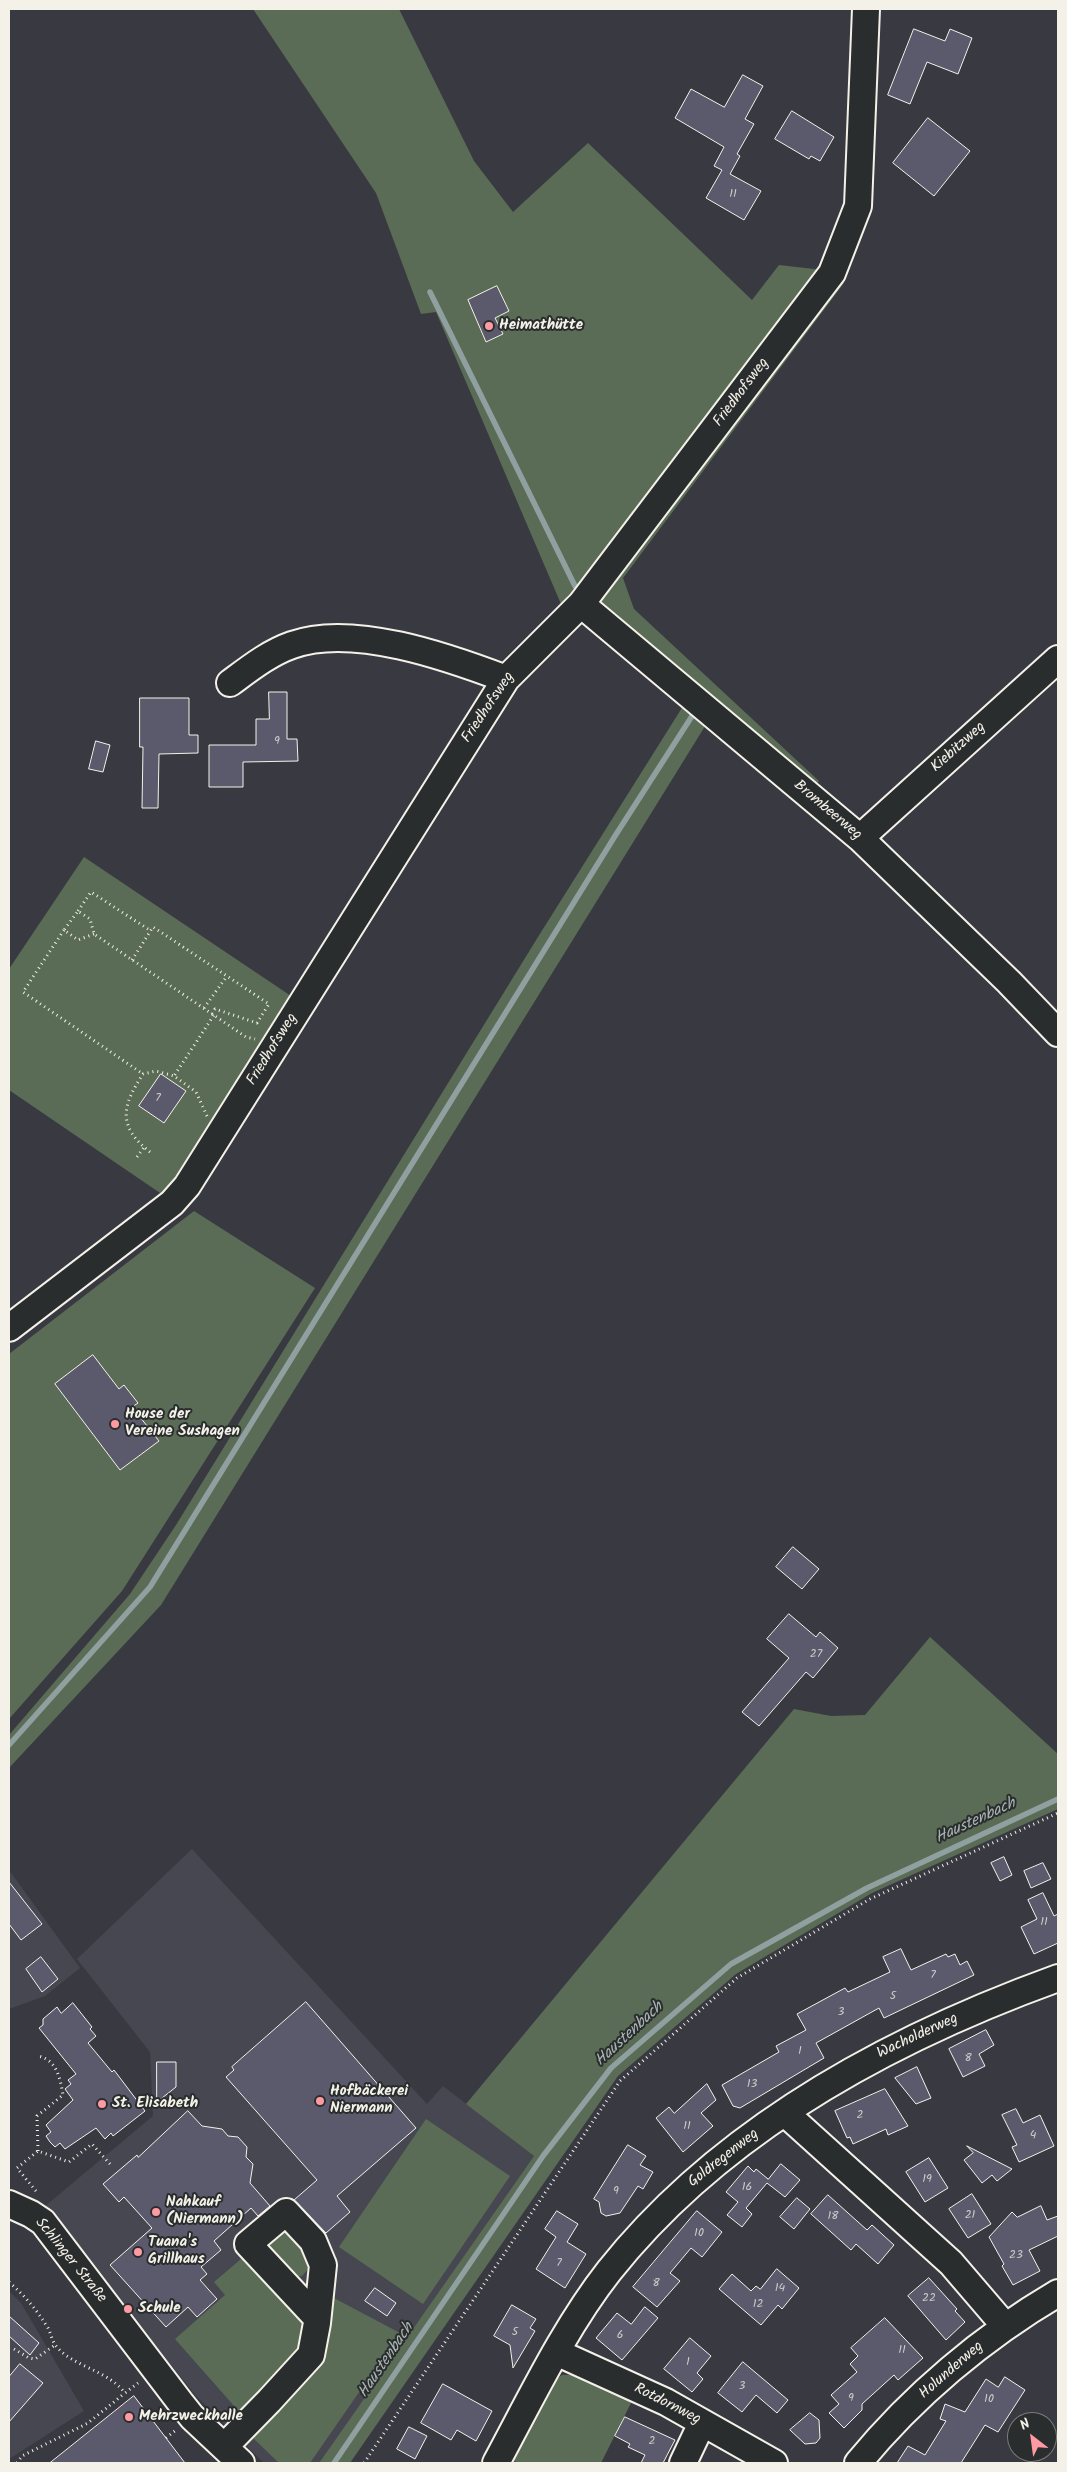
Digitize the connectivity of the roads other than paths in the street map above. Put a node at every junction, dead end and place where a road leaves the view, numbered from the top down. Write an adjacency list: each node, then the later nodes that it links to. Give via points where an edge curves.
1 (866, 9): 2 (street, Friedhofsweg, via 858,206 832,273)
2 (581, 604): 4 (street, Friedhofsweg); 6 (street, Brombeerweg)
3 (1058, 659): 6 (street, Kiebitzweg)
4 (506, 679): 5 (street, via 404,646 332,636 292,645); 8 (street, Friedhofsweg, via 187,1186 172,1203)
5 (230, 683)
6 (860, 838): 7 (street, Brombeerweg)
7 (1058, 1033)
8 (9, 1328)
9 (1058, 1978): 10 (street, Wacholderweg, via 999,1999 896,2047)
10 (785, 2113): 14 (street, via 951,2263); 15 (street, Goldregenweg, via 723,2156 663,2209 609,2271)
11 (9, 2204): 17 (street, Schlinger Straße, via 43,2222 192,2417)
12 (1058, 2293): 14 (street, Holunderweg)
13 (317, 2318): 17 (street, via 310,2355 269,2401)
14 (1005, 2326): 21 (street, Holunderweg, via 949,2371)
15 (556, 2352): 16 (street, Rotdornweg, via 666,2402); 18 (street, Goldregenweg)
16 (702, 2423): 19 (street); 20 (street, Rotdornweg)
17 (232, 2455)
18 (496, 2463)
19 (682, 2463)
20 (774, 2463)
21 (858, 2463)

